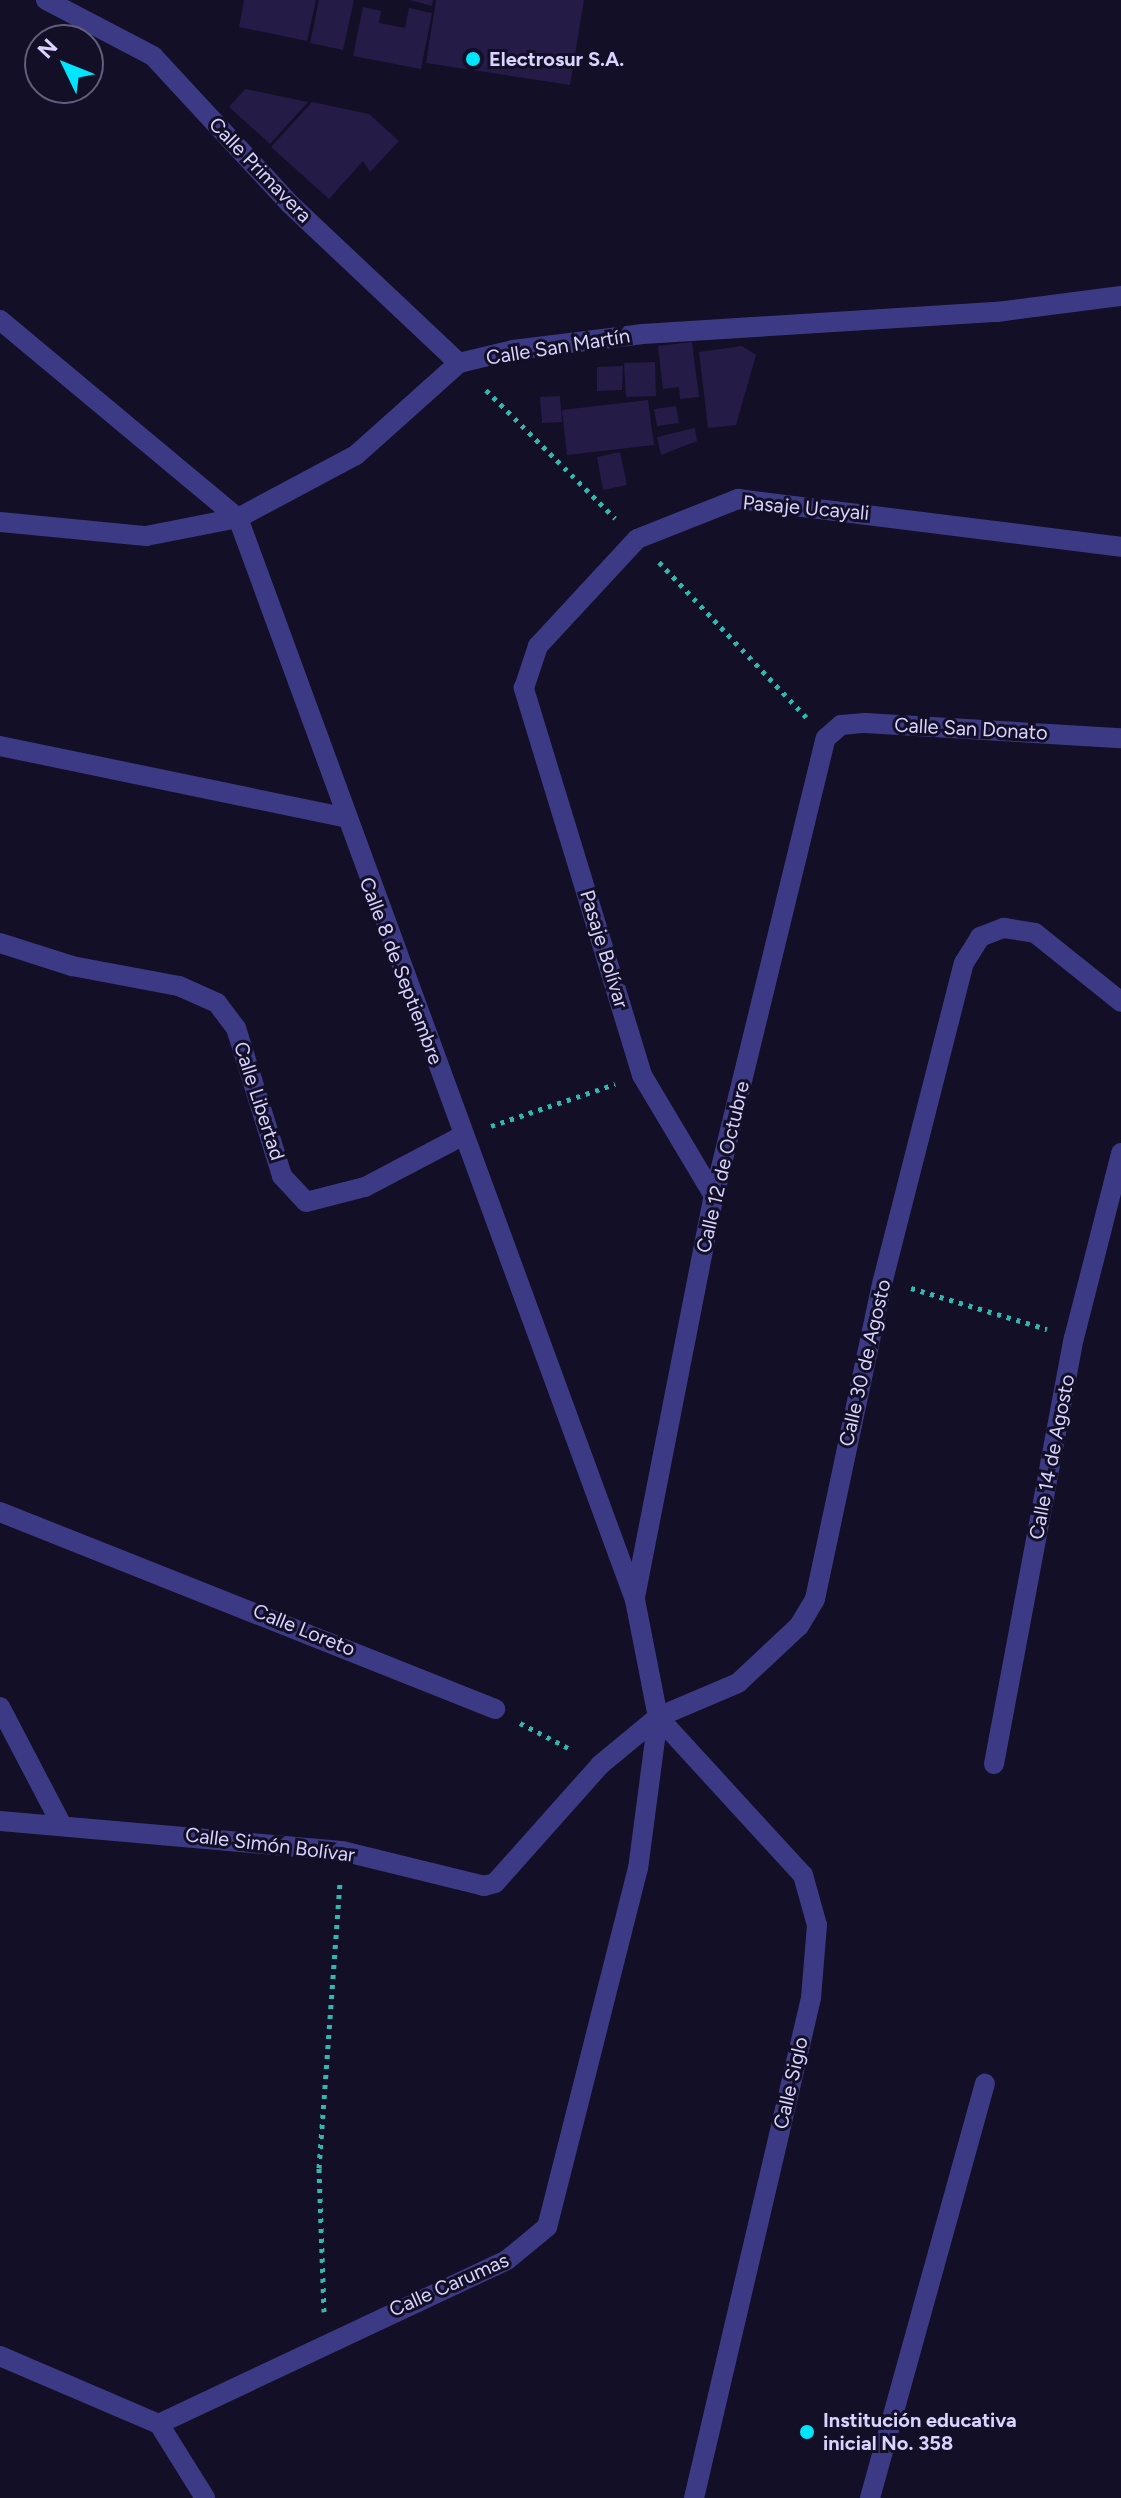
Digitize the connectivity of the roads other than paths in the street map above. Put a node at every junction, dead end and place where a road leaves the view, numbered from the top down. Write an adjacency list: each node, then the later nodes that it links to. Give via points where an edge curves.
1 (46, 0): 4 (street, Calle Primavera, via 153,56 290,204)
2 (1121, 296): 4 (street, Calle San Martín, via 997,312 643,334)
3 (0, 320): 5 (street)
4 (459, 363): 5 (street, Calle San Martín, via 356,455)
5 (238, 518): 6 (street, Calle San Martín, via 146,536); 12 (street, Calle 8 de Septiembre)
6 (0, 522)
7 (1121, 547): 8 (street, Pasaje Ucayali, via 738,499 637,539 538,646)
8 (524, 688): 17 (street, Pasaje Bolívar, via 642,1075)
9 (826, 738): 10 (street, Calle San Donato, via 841,725 865,723); 17 (street, Calle 12 de Octubre)
10 (1121, 738)
11 (0, 746): 12 (street)
12 (342, 817): 15 (street, Calle 8 de Septiembre)
13 (0, 943): 15 (street, Calle Libertad, via 72,966 179,986 217,1003 236,1028 282,1176 306,1202 365,1187)
14 (1121, 1002): 22 (street, Calle 30 de Agosto, via 1035,933 1004,928 980,937 964,963 883,1280 815,1599 799,1626 738,1683)
15 (464, 1135): 19 (street, Calle 8 de Septiembre)
16 (1121, 1153): 23 (street, Calle 14 de Agosto, via 1074,1338)
17 (714, 1196): 19 (street, Calle 12 de Octubre)
18 (0, 1512): 21 (street, Calle Loreto)
19 (635, 1600): 22 (street, Calle 8 de Septiembre)
20 (0, 1707): 25 (street)
21 (495, 1709)
22 (658, 1717): 25 (street, Calle Simón Bolívar, via 600,1765 495,1883 484,1886 342,1851); 28 (street, Calle Carumas, via 638,1868 547,2227 507,2260 325,2341); 30 (street, Calle Siglo, via 803,1875 817,1925 811,1998)
23 (994, 1764)
24 (0, 1821): 25 (street, Calle Simón Bolívar)
25 (60, 1822)
26 (985, 2084): 31 (street)
27 (0, 2356): 28 (street)
28 (159, 2424): 29 (street)
29 (205, 2498)
30 (694, 2498)
31 (870, 2498)

